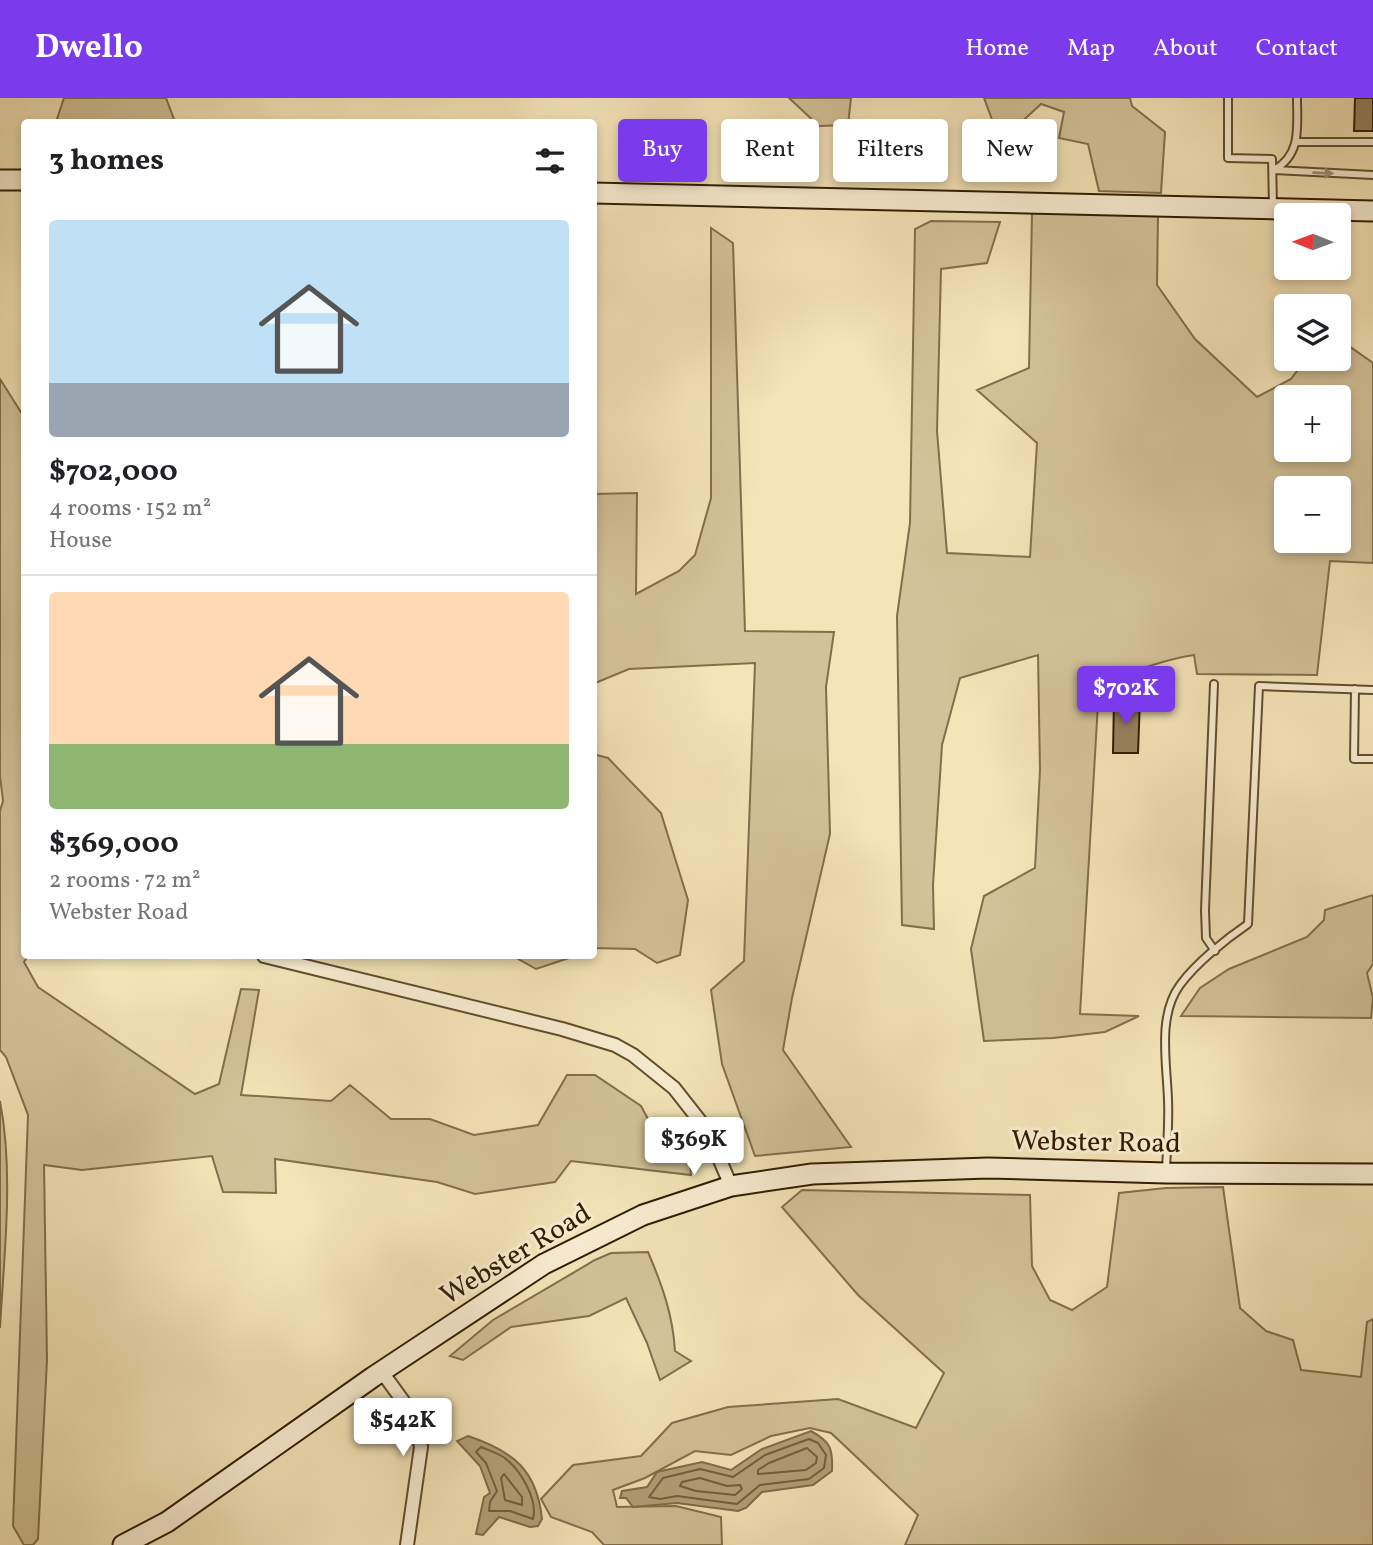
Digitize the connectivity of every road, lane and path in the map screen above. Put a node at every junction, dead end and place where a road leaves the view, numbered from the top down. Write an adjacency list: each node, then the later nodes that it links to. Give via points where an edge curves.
1 (1228, 98): 5 (lane, via 1228,158 1272,159)
2 (1297, 98): 3 (lane)
3 (1296, 142): 4 (lane); 5 (lane, via 1288,162)
4 (1373, 142)
5 (1274, 170): 6 (lane, one-way to 6); 10 (lane)
6 (1373, 175)
7 (0, 180): 8 (street)
8 (21, 180)
9 (597, 193): 10 (street)
10 (1273, 209): 11 (street)
11 (1373, 211)
12 (1214, 684): 16 (lane, via 1205,910 1206,938)
13 (1355, 689): 14 (lane); 15 (lane, via 1354,759); 16 (lane, via 1259,686 1248,924)
14 (1373, 690)
15 (1373, 759)
16 (1214, 951): 18 (lane, via 1180,985 1170,1007)
17 (276, 959): 20 (street, via 615,1045 674,1088 707,1129)
18 (1166, 1173): 19 (street, Webster Road); 20 (street, Webster Road, via 988,1168 812,1174)
19 (1373, 1174)
20 (731, 1186): 21 (street, Webster Road, via 643,1215 544,1264)
21 (382, 1372): 22 (street, Webster Road, via 179,1514); 23 (street, via 416,1419 421,1447)
22 (123, 1545)
23 (407, 1545)

